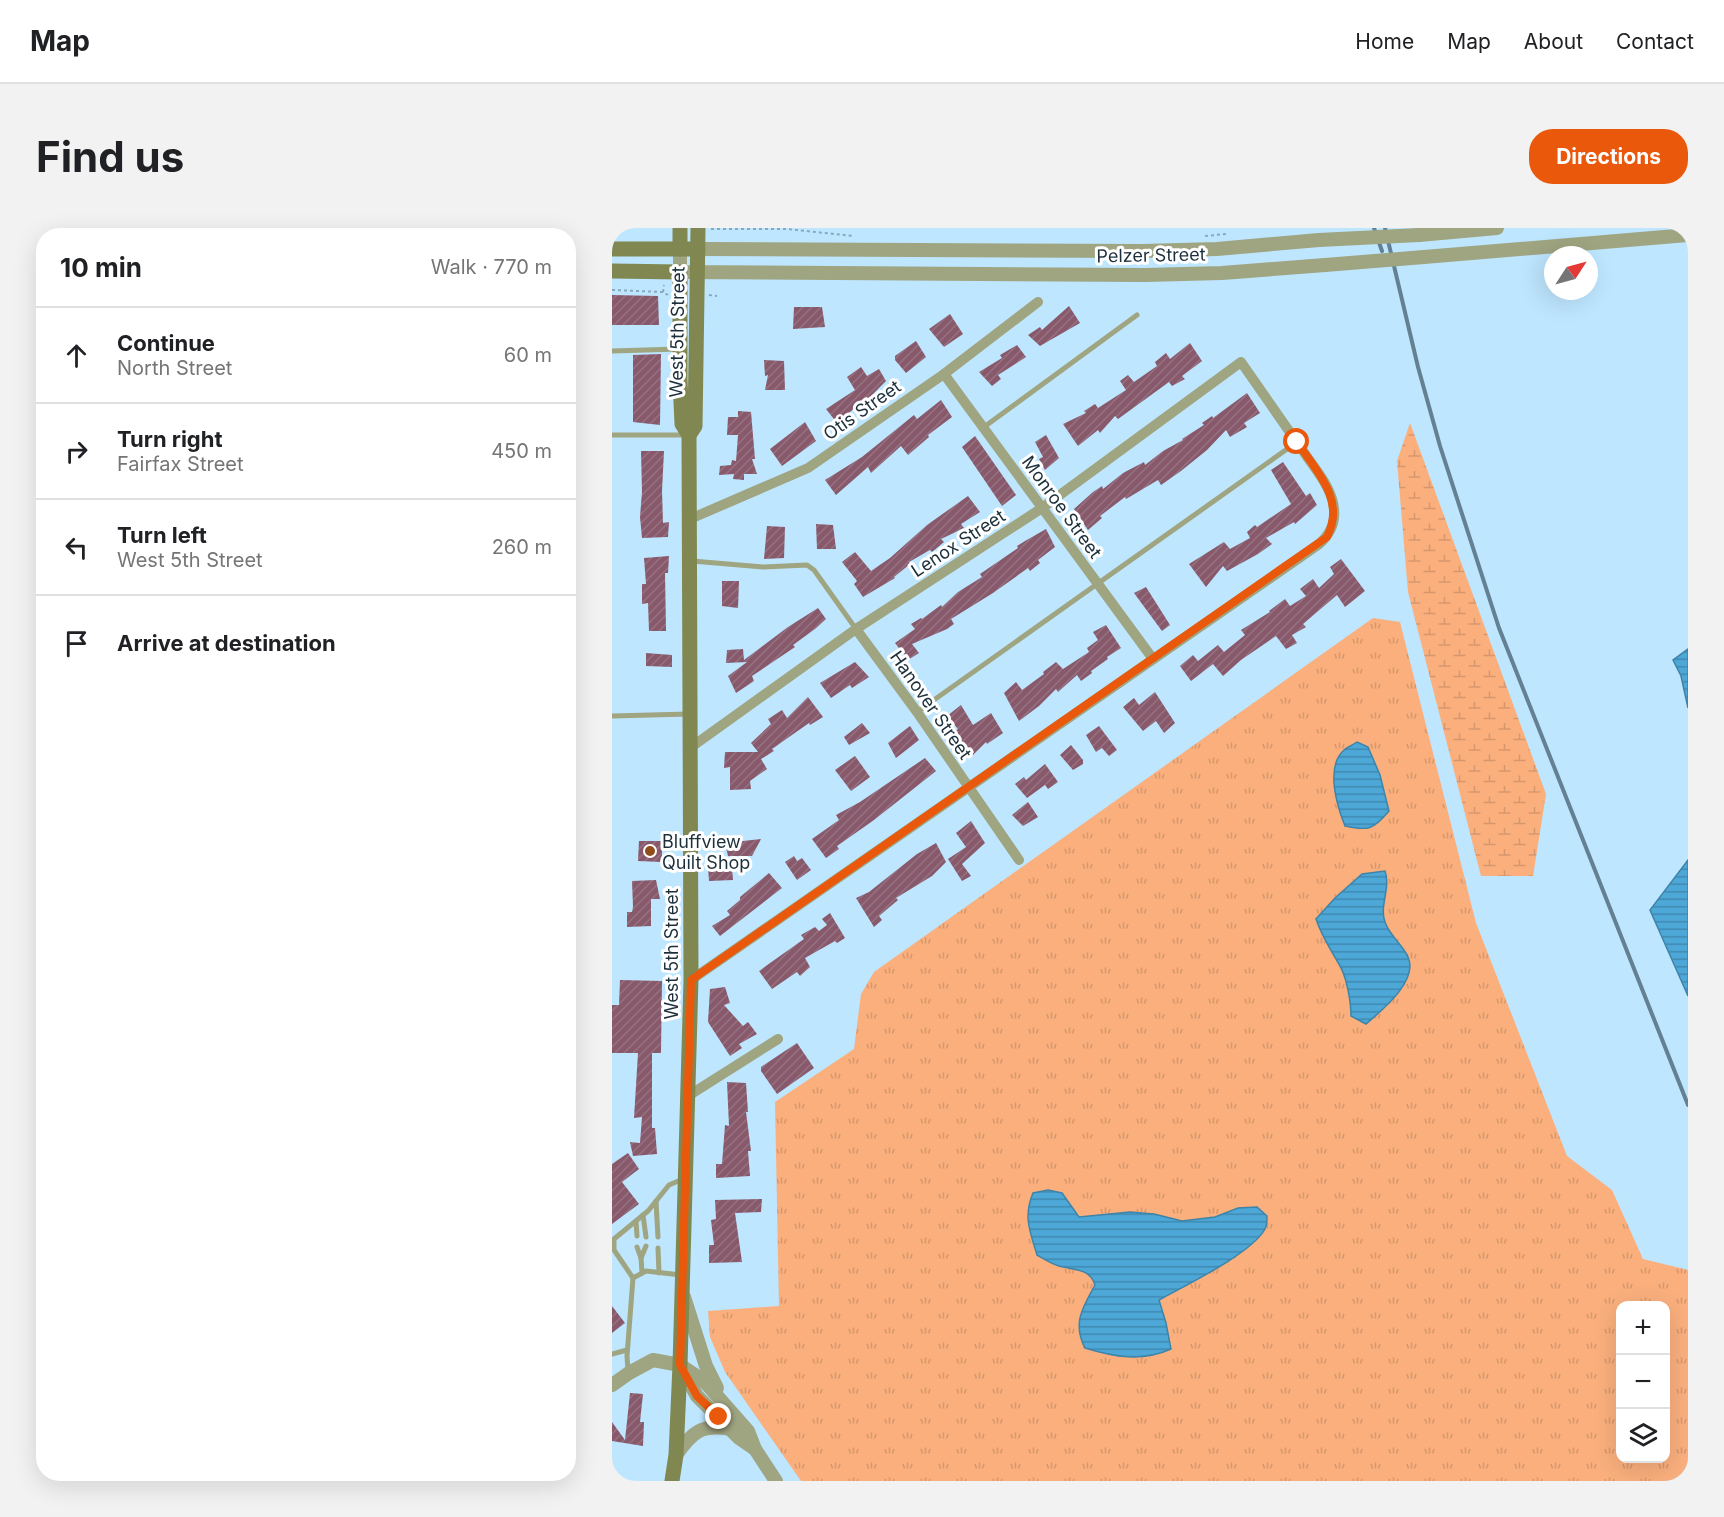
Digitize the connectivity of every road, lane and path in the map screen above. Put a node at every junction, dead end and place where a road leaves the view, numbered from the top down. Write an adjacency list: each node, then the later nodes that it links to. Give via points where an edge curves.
1 (680, 228): 9 (main road, West 5th Street)
2 (1497, 228): 10 (street, Pelzer Street, bridge, via 1153,251)
3 (698, 229): 6 (path, via 787,229); 10 (main road, West 5th Street)
4 (1683, 233): 13 (street, Pelzer Street, bridge, via 1222,273)
5 (1236, 234): 7 (path)
6 (855, 236)
7 (1202, 236)
8 (612, 249): 9 (main road, Pelzer Street)
9 (680, 249): 10 (main road, Pelzer Street); 12 (street, West 5th Street)
10 (698, 249): 13 (main road, West 5th Street)
11 (612, 271): 12 (main road, Pelzer Street)
12 (680, 272): 13 (street, Pelzer Street); 18 (main road, West 5th Street)
13 (699, 272): 23 (main road, West 5th Street, via 695,426)
14 (612, 290): 15 (path)
15 (663, 292)
16 (1038, 302): 20 (street, Otis Street)
17 (1137, 315): 21 (lane)
18 (680, 349): 19 (lane); 23 (main road, West 5th Street, via 682,424)
19 (612, 351)
20 (944, 374): 21 (street, Monroe Street); 26 (street, Otis Street, via 808,468)
21 (983, 428): 25 (street, Monroe Street)
22 (612, 435): 23 (lane)
23 (689, 435): 26 (main road, West 5th Street)
24 (1297, 442): 25 (street, Lenox Street, via 1241,362); 28 (lane); 30 (street, via 1333,502 1332,527 1327,537)
25 (1042, 508): 28 (street, Monroe Street); 29 (street, Lenox Street)
26 (690, 519): 27 (main road, West 5th Street)
27 (690, 561): 29 (lane, via 763,567 807,565); 32 (main road, West 5th Street)
28 (1097, 584): 30 (street, Monroe Street); 31 (lane)
29 (856, 629): 31 (street, Hanover Street); 34 (street, Lenox Street)
30 (1153, 659): 35 (street)
31 (916, 712): 35 (street, Hanover Street)
32 (690, 714): 33 (lane); 34 (main road, West 5th Street)
33 (612, 716)
34 (690, 748): 37 (main road, West 5th Street)
35 (967, 787): 36 (street, Hanover Street); 37 (street)
36 (1019, 860)
37 (691, 980): 39 (main road, West 5th Street)
38 (778, 1039): 39 (street)
39 (688, 1096): 40 (main road, West 5th Street)
40 (684, 1179): 41 (lane, via 669,1185); 53 (main road, West 5th Street)
41 (656, 1201): 42 (lane); 46 (lane)
42 (643, 1215): 43 (lane); 45 (lane)
43 (636, 1221): 44 (lane); 54 (lane, via 614,1239 612,1246)
44 (637, 1236)
45 (646, 1237)
46 (658, 1237)
47 (646, 1246): 50 (lane)
48 (637, 1247): 50 (lane)
49 (658, 1248): 52 (lane)
50 (641, 1258): 51 (lane)
51 (642, 1272): 52 (lane); 54 (lane)
52 (659, 1273): 53 (lane)
53 (683, 1275): 55 (main road, West 5th Street)
54 (633, 1278): 56 (lane)
55 (682, 1291): 58 (main road, West 5th Street); 61 (street, via 706,1366)
56 (627, 1350): 57 (lane); 59 (lane)
57 (612, 1353)
58 (680, 1365): 59 (street, via 653,1360); 61 (street, via 705,1381); 62 (street, via 697,1396); 64 (main road, West 5th Street)
59 (628, 1373): 60 (street)
60 (612, 1385)
61 (726, 1406): 63 (street, via 748,1431)
62 (731, 1430): 63 (street); 64 (street, via 710,1427 698,1431)
63 (755, 1449): 66 (street)
64 (676, 1455): 65 (main road, West 5th Street)
65 (672, 1481)
66 (776, 1481)

